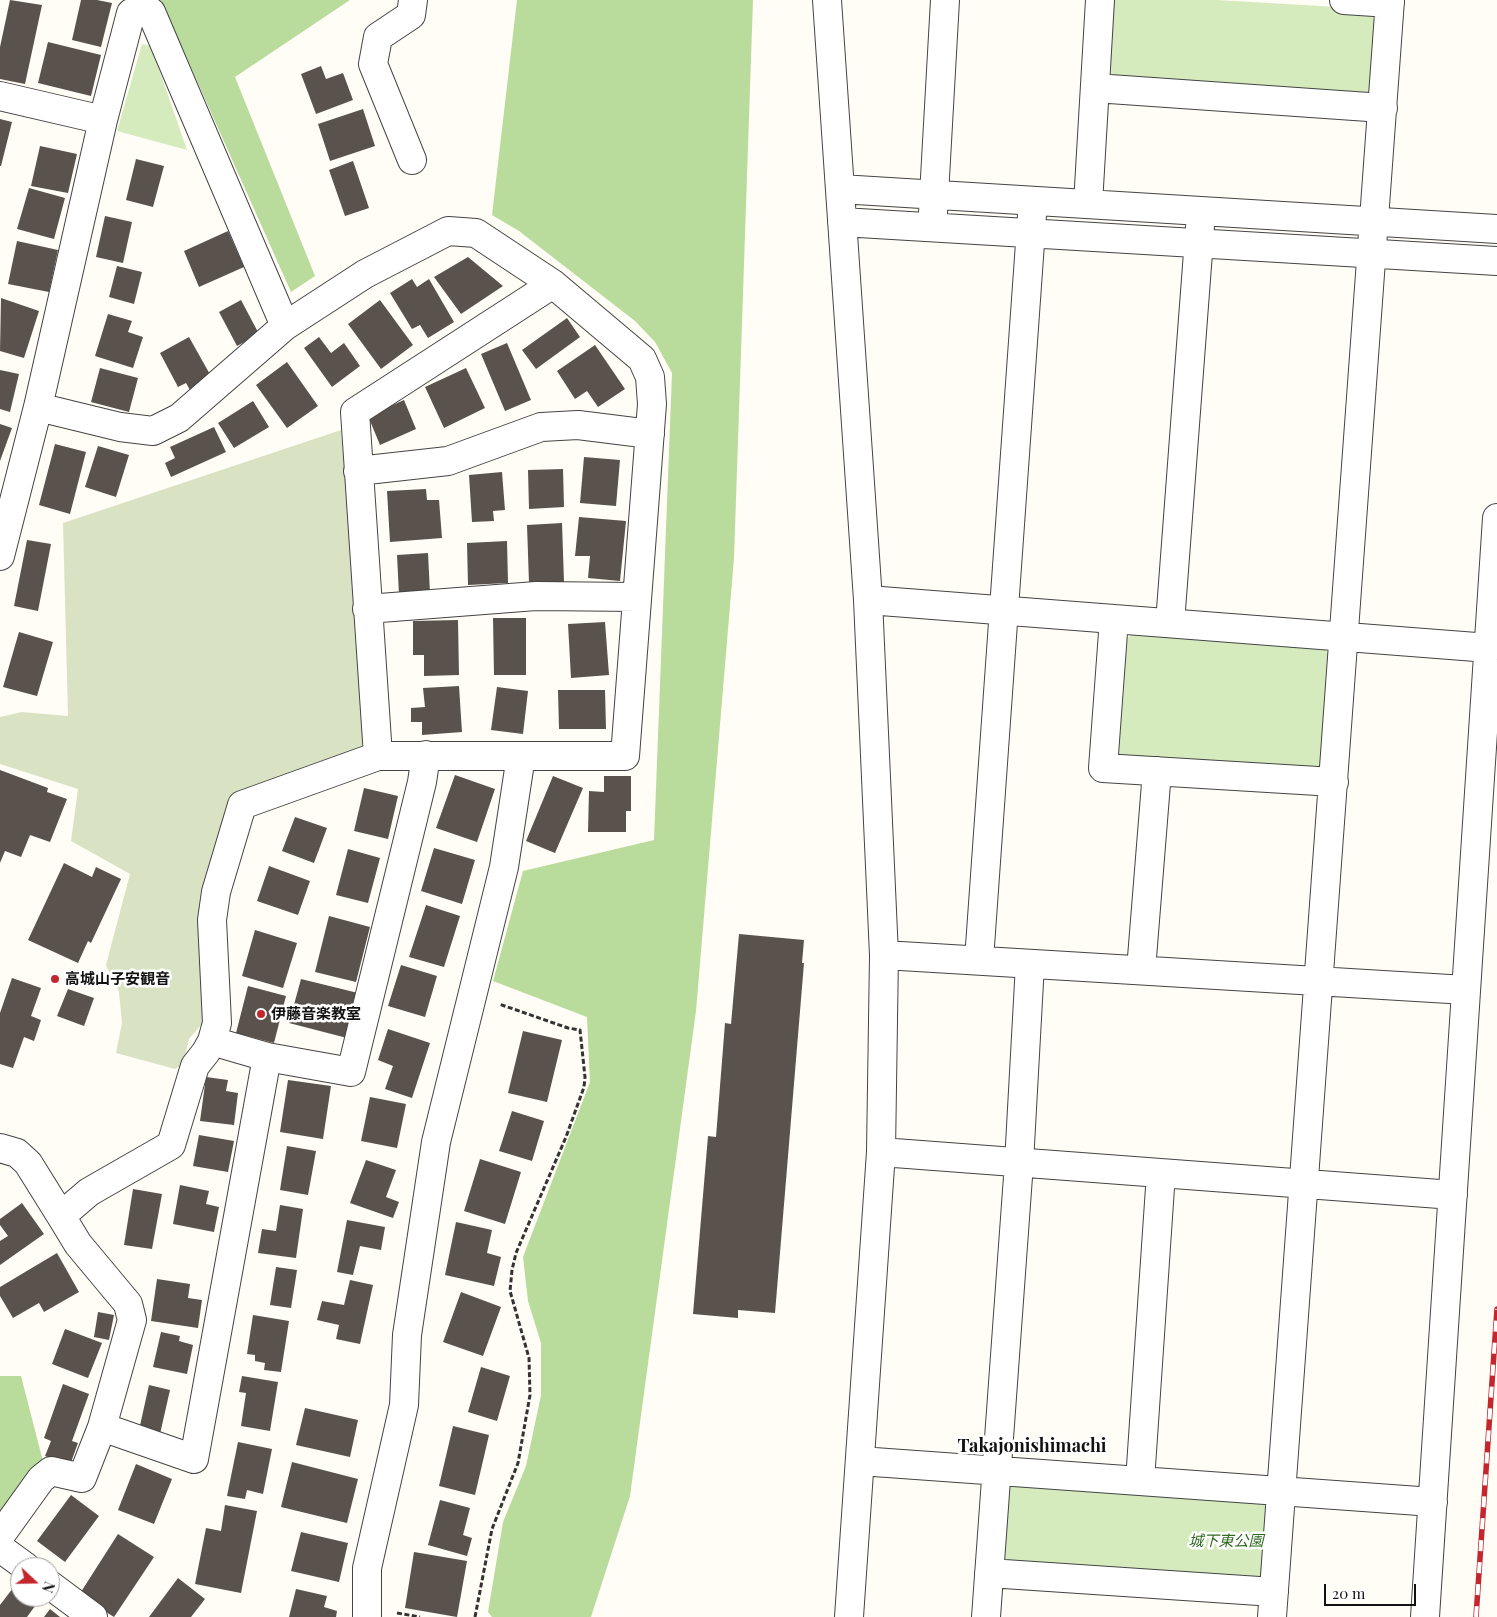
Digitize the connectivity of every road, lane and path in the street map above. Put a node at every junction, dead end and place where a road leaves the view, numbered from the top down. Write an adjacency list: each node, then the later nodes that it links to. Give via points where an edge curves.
1 (413, 0): 11 (street, via 411,15 378,37 373,64)
2 (828, 0): 12 (street)
3 (945, 0): 13 (street)
4 (1100, 0): 7 (street)
5 (1344, 0): 6 (street)
6 (1390, 2): 9 (street)
7 (1095, 88): 9 (street); 15 (street)
8 (0, 96): 10 (street)
9 (1383, 108): 17 (street)
10 (103, 120): 26 (street, via 130,13 151,12); 27 (street)
11 (412, 160)
12 (840, 189): 13 (street); 18 (street)
13 (934, 195): 14 (street); 19 (street)
14 (1033, 201): 15 (street); 21 (street)
15 (1088, 204): 16 (street)
16 (1201, 211): 17 (street); 22 (street)
17 (1374, 221): 20 (street); 23 (street)
18 (842, 222): 19 (street); 33 (street)
19 (932, 228): 21 (street)
20 (1497, 229)
21 (1030, 234): 22 (street); 35 (street)
22 (1198, 244): 23 (street); 37 (street)
23 (1372, 254): 24 (street); 38 (street)
24 (1497, 261)
25 (553, 284): 26 (street, via 476,233 448,231 365,274); 28 (street, via 642,359 650,377); 29 (street, via 355,412)
26 (286, 326): 27 (street, via 179,418 153,431 120,427)
27 (38, 408): 31 (street)
28 (650, 434): 29 (street, via 578,425 541,427 448,461); 32 (street)
29 (358, 471): 34 (street)
30 (1497, 518): 39 (street)
31 (0, 555)
32 (637, 597): 34 (street, via 536,596); 42 (street, via 625,756)
33 (868, 600): 35 (street); 45 (street)
34 (367, 609): 41 (street)
35 (1004, 610): 36 (street); 46 (street)
36 (1114, 619): 37 (street); 43 (street, via 1103,768)
37 (1170, 624): 38 (street)
38 (1344, 636): 39 (street); 44 (street)
39 (1489, 648): 50 (street)
40 (426, 755): 41 (street); 42 (street); 53 (street, via 351,1072)
41 (378, 756): 52 (street, via 242,805 216,892 212,920 217,1023)
42 (520, 756): 51 (street, via 504,866)
43 (1157, 771): 44 (street); 48 (street)
44 (1334, 782): 49 (street)
45 (884, 955): 46 (street); 55 (street)
46 (978, 960): 47 (street)
47 (1030, 964): 48 (street); 56 (street)
48 (1141, 970): 49 (street)
49 (1319, 981): 50 (street); 58 (street)
50 (1466, 990): 59 (street)
51 (472, 998): 74 (street, via 436,1142 407,1336 404,1405 367,1568); 75 (path, via 508,1006 580,1030 586,1076 566,1137 516,1252 512,1270 510,1291 529,1358 530,1395 518,1463 492,1529)
52 (212, 1041): 53 (street); 60 (street, via 195,1066 171,1145 89,1192)
53 (267, 1057): 61 (street, via 194,1459)
54 (0, 1148): 60 (street, via 17,1152 28,1163)
55 (881, 1152): 56 (street); 62 (street)
56 (1019, 1162): 57 (street); 63 (street)
57 (1160, 1173): 58 (street); 64 (street)
58 (1304, 1184): 59 (street); 65 (street)
59 (1453, 1195): 66 (street)
60 (61, 1216): 61 (street, via 78,1244 128,1304 132,1320)
61 (102, 1427): 67 (street, via 82,1478 51,1471 41,1478)
62 (860, 1462): 63 (street); 76 (street)
63 (996, 1471): 64 (street); 70 (street)
64 (1140, 1481): 65 (street)
65 (1282, 1491): 66 (street); 72 (street)
66 (1432, 1502): 78 (street)
67 (0, 1536)
68 (0, 1548): 69 (street)
69 (12, 1557)
70 (989, 1573): 72 (street); 77 (street)
71 (60, 1592): 73 (street)
72 (1273, 1605)
73 (93, 1617)
74 (367, 1617)
75 (475, 1617)
76 (849, 1617)
77 (986, 1617)
78 (1425, 1617)

